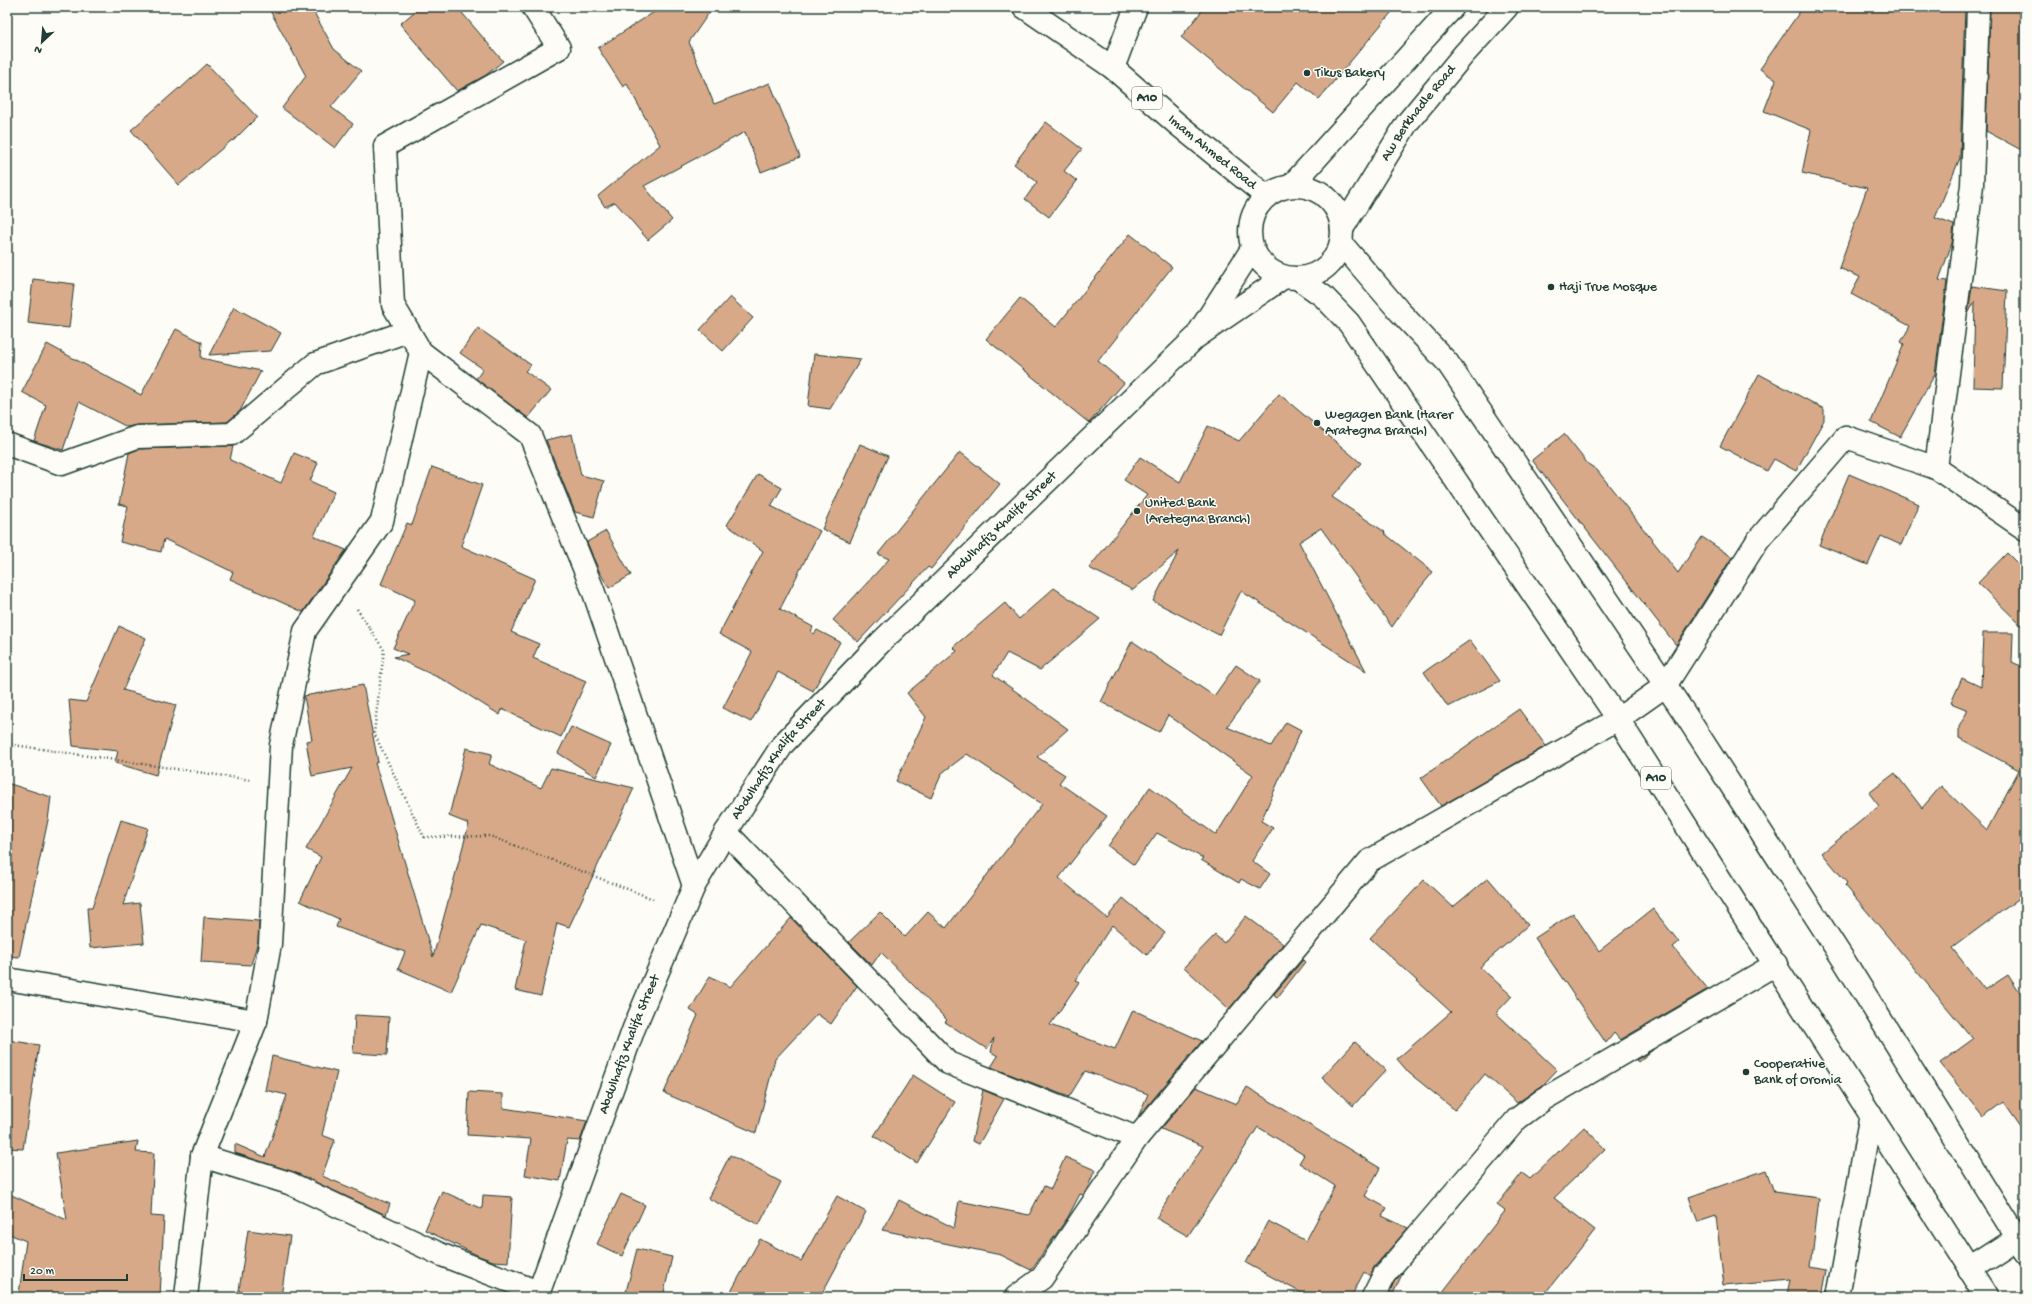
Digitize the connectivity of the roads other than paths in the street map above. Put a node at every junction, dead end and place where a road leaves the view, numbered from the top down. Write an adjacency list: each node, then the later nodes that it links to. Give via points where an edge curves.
1 (533, 7): 13 (main road, via 559,48 385,146 393,305)
2 (1024, 7): 7 (main road, Imam Ahmed Road / A10)
3 (1136, 7): 7 (main road)
4 (1453, 7): 8 (main road)
5 (1507, 7): 10 (main road, Aw Berkhadle Road, via 1407,123)
6 (1978, 7): 17 (main road, via 1972,185)
7 (1113, 68): 9 (main road, Imam Ahmed Road / A10)
8 (1292, 185): 9 (main road, via 1278,188); 10 (main road, via 1307,187 1331,202 1339,215)
9 (1266, 196): 11 (main road, via 1256,207 1250,221)
10 (1342, 236): 12 (main road, via 1335,257 1326,268 1313,275); 19 (main road, via 1400,312 1447,362)
11 (1252, 249): 12 (main road, via 1260,262 1271,271); 14 (main road)
12 (1291, 278): 14 (main road); 20 (main road, A10, via 1323,296 1349,323)
13 (408, 331): 15 (main road); 16 (main road, via 315,364 232,434 137,437 62,464)
14 (1195, 338): 21 (main road, Abdulhafiz Khalifa Street, via 880,643 783,744)
15 (421, 352): 22 (main road, via 530,435 593,590); 25 (main road, via 382,521 305,631 281,744 270,944)
16 (7, 444)
17 (1936, 468): 18 (main road); 19 (main road, via 1846,437 1758,540)
18 (2025, 529)
19 (1665, 686): 20 (main road); 29 (main road, via 1694,727)
20 (1618, 718): 23 (main road, A10); 27 (main road, via 1369,861)
21 (726, 832): 22 (main road, Abdulhafiz Khalifa Street); 27 (main road, via 948,1063)
22 (694, 886): 31 (main road, Abdulhafiz Khalifa Street, via 634,1028)
23 (1776, 964): 26 (main road, A10); 34 (main road, via 1544,1099 1517,1119 1384,1275)
24 (7, 980): 25 (main road)
25 (256, 1021): 28 (main road)
26 (1871, 1114): 30 (main road, A10); 35 (main road)
27 (1137, 1138): 33 (main road, via 1042,1278)
28 (202, 1156): 31 (main road, via 289,1183 442,1255); 32 (main road)
29 (2022, 1241): 30 (main road)
30 (1969, 1270): 36 (main road, A10)
31 (538, 1295)
32 (186, 1297)
33 (1016, 1297)
34 (1373, 1297)
35 (1838, 1297)
36 (1988, 1297)

